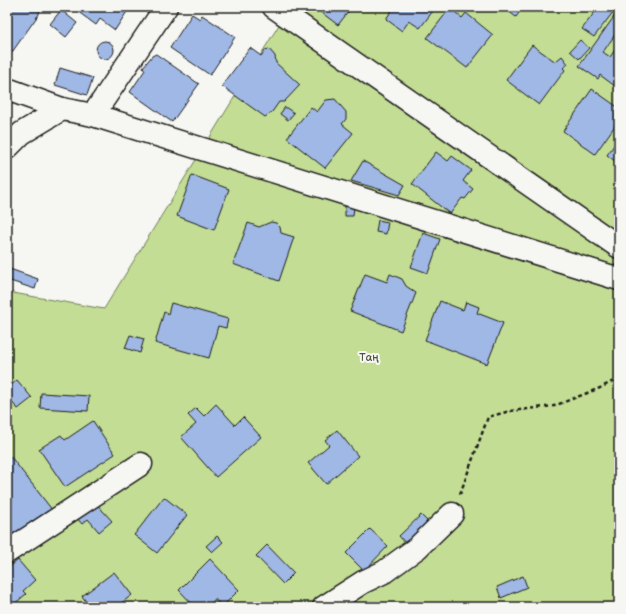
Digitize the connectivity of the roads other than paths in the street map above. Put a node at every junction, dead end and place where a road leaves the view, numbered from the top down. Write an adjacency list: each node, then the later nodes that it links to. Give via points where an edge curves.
1 (166, 7): 5 (street)
2 (274, 7): 7 (street)
3 (7, 89): 4 (street)
4 (62, 109): 5 (street); 6 (street, via 22,133)
5 (94, 115): 8 (street)
6 (7, 148)
7 (619, 247)
8 (619, 279)
9 (141, 464): 11 (street)
10 (452, 514): 12 (street, via 417,548 384,572)
11 (7, 552)
12 (324, 607)

